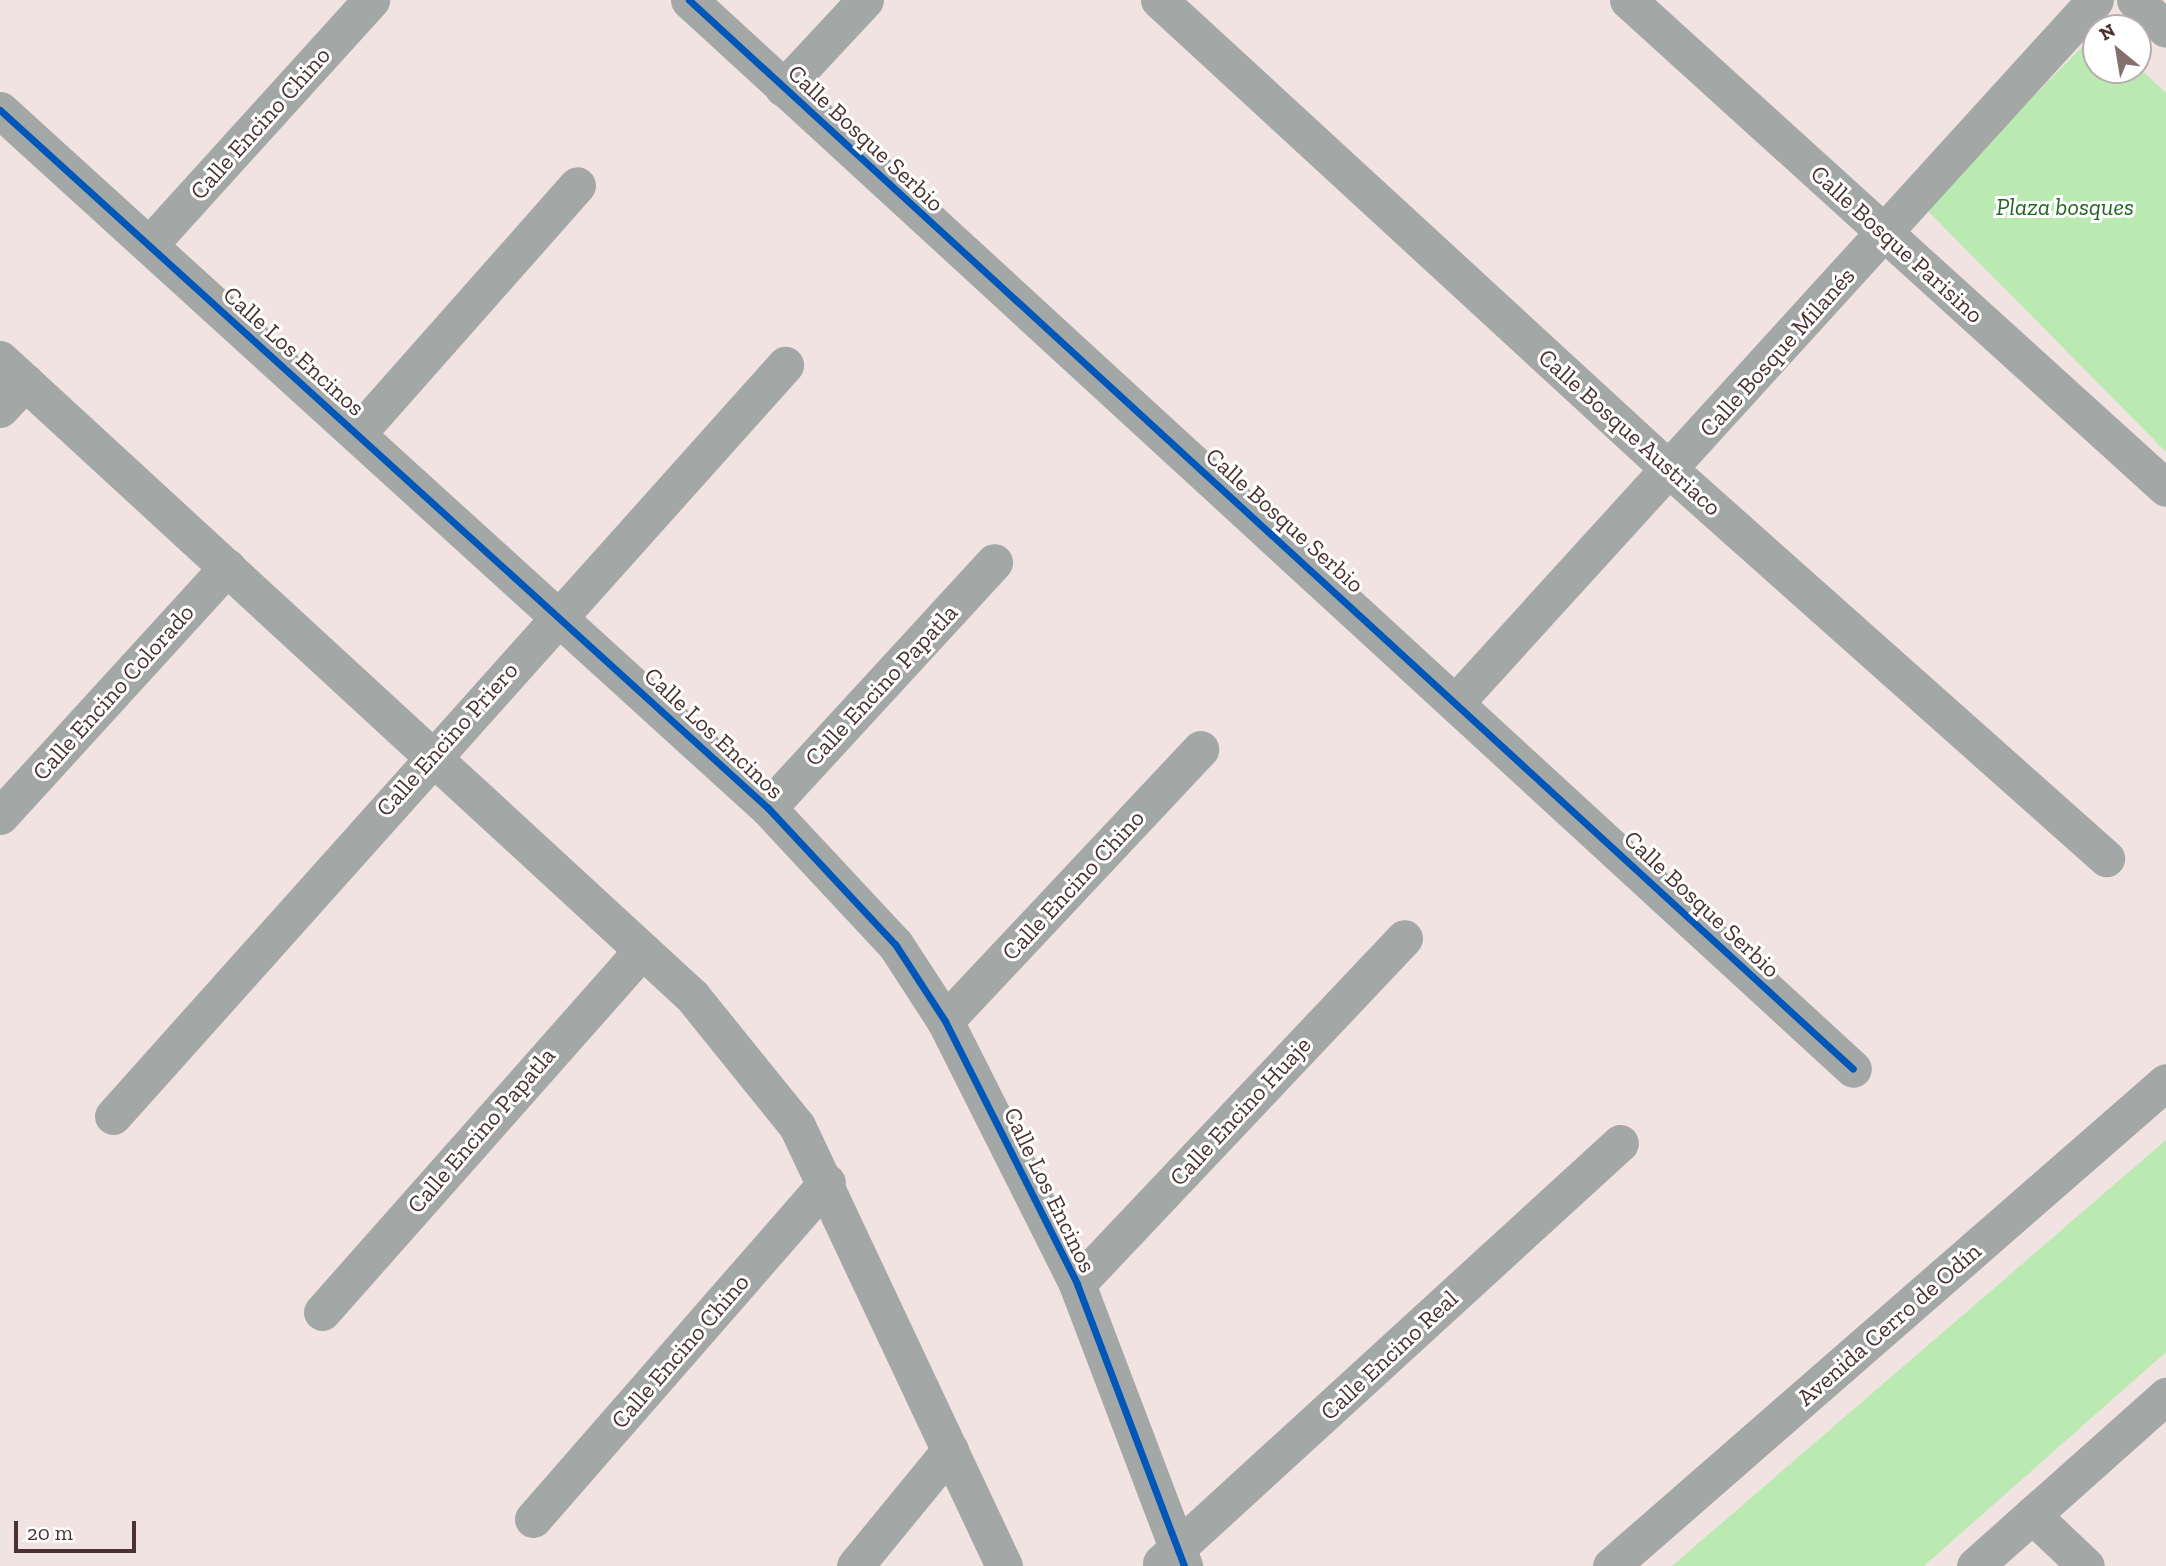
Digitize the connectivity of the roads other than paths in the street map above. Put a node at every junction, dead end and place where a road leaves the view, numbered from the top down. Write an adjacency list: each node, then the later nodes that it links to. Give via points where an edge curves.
1 (371, 0): 13 (street, Calle Encino Chino)
2 (689, 0): 9 (street, Calle Bosque Serbio)
3 (865, 0): 9 (street)
4 (1159, 0): 18 (street, Calle Bosque Austriaco)
5 (1628, 0): 12 (street, Calle Bosque Parisino)
6 (2095, 0): 12 (street, Calle Bosque Milanés)
7 (2135, 0): 8 (street)
8 (2166, 29)
9 (783, 88): 23 (street, Calle Bosque Serbio)
10 (0, 110): 13 (street, Calle Los Encinos)
11 (577, 185): 17 (street)
12 (1885, 234): 18 (street, Calle Bosque Milanés); 19 (street, Calle Bosque Parisino)
13 (149, 245): 17 (street, Calle Los Encinos)
14 (785, 365): 22 (street, Calle Encino Priero)
15 (12, 371): 16 (street); 21 (street)
16 (0, 409)
17 (357, 434): 22 (street, Calle Los Encinos)
18 (1670, 470): 23 (street, Calle Bosque Milanés); 28 (street, Calle Bosque Austriaco)
19 (2166, 488)
20 (994, 562): 26 (street, Calle Encino Papatla)
21 (227, 567): 25 (street); 27 (street, Calle Encino Colorado)
22 (557, 615): 25 (street, Calle Encino Priero); 26 (street, Calle Los Encinos)
23 (1456, 702): 32 (street, Calle Bosque Serbio)
24 (1200, 749): 31 (street, Calle Encino Chino)
25 (432, 755): 30 (street); 34 (street, Calle Encino Priero)
26 (768, 808): 31 (street, Calle Los Encinos, via 895,944)
27 (0, 816)
28 (2106, 858)
29 (1404, 938): 37 (street, Calle Encino Huaje)
30 (642, 950): 36 (street, via 692,996 797,1126); 38 (street, Calle Encino Papatla)
31 (945, 1021): 37 (street, Calle Los Encinos)
32 (1853, 1069)
33 (2166, 1082): 46 (street, Avenida Cerro de Odín)
34 (113, 1116)
35 (1620, 1143): 43 (street, Calle Encino Real)
36 (827, 1182): 40 (street); 42 (street, Calle Encino Chino)
37 (1077, 1284): 43 (street, Calle Los Encinos)
38 (322, 1311)
39 (2166, 1396): 41 (street)
40 (950, 1450): 44 (street); 45 (street)
41 (2032, 1515): 47 (street); 48 (street)
42 (533, 1519)
43 (1173, 1560)
44 (855, 1566)
45 (1004, 1566)
46 (1611, 1566)
47 (1975, 1566)
48 (2086, 1566)

